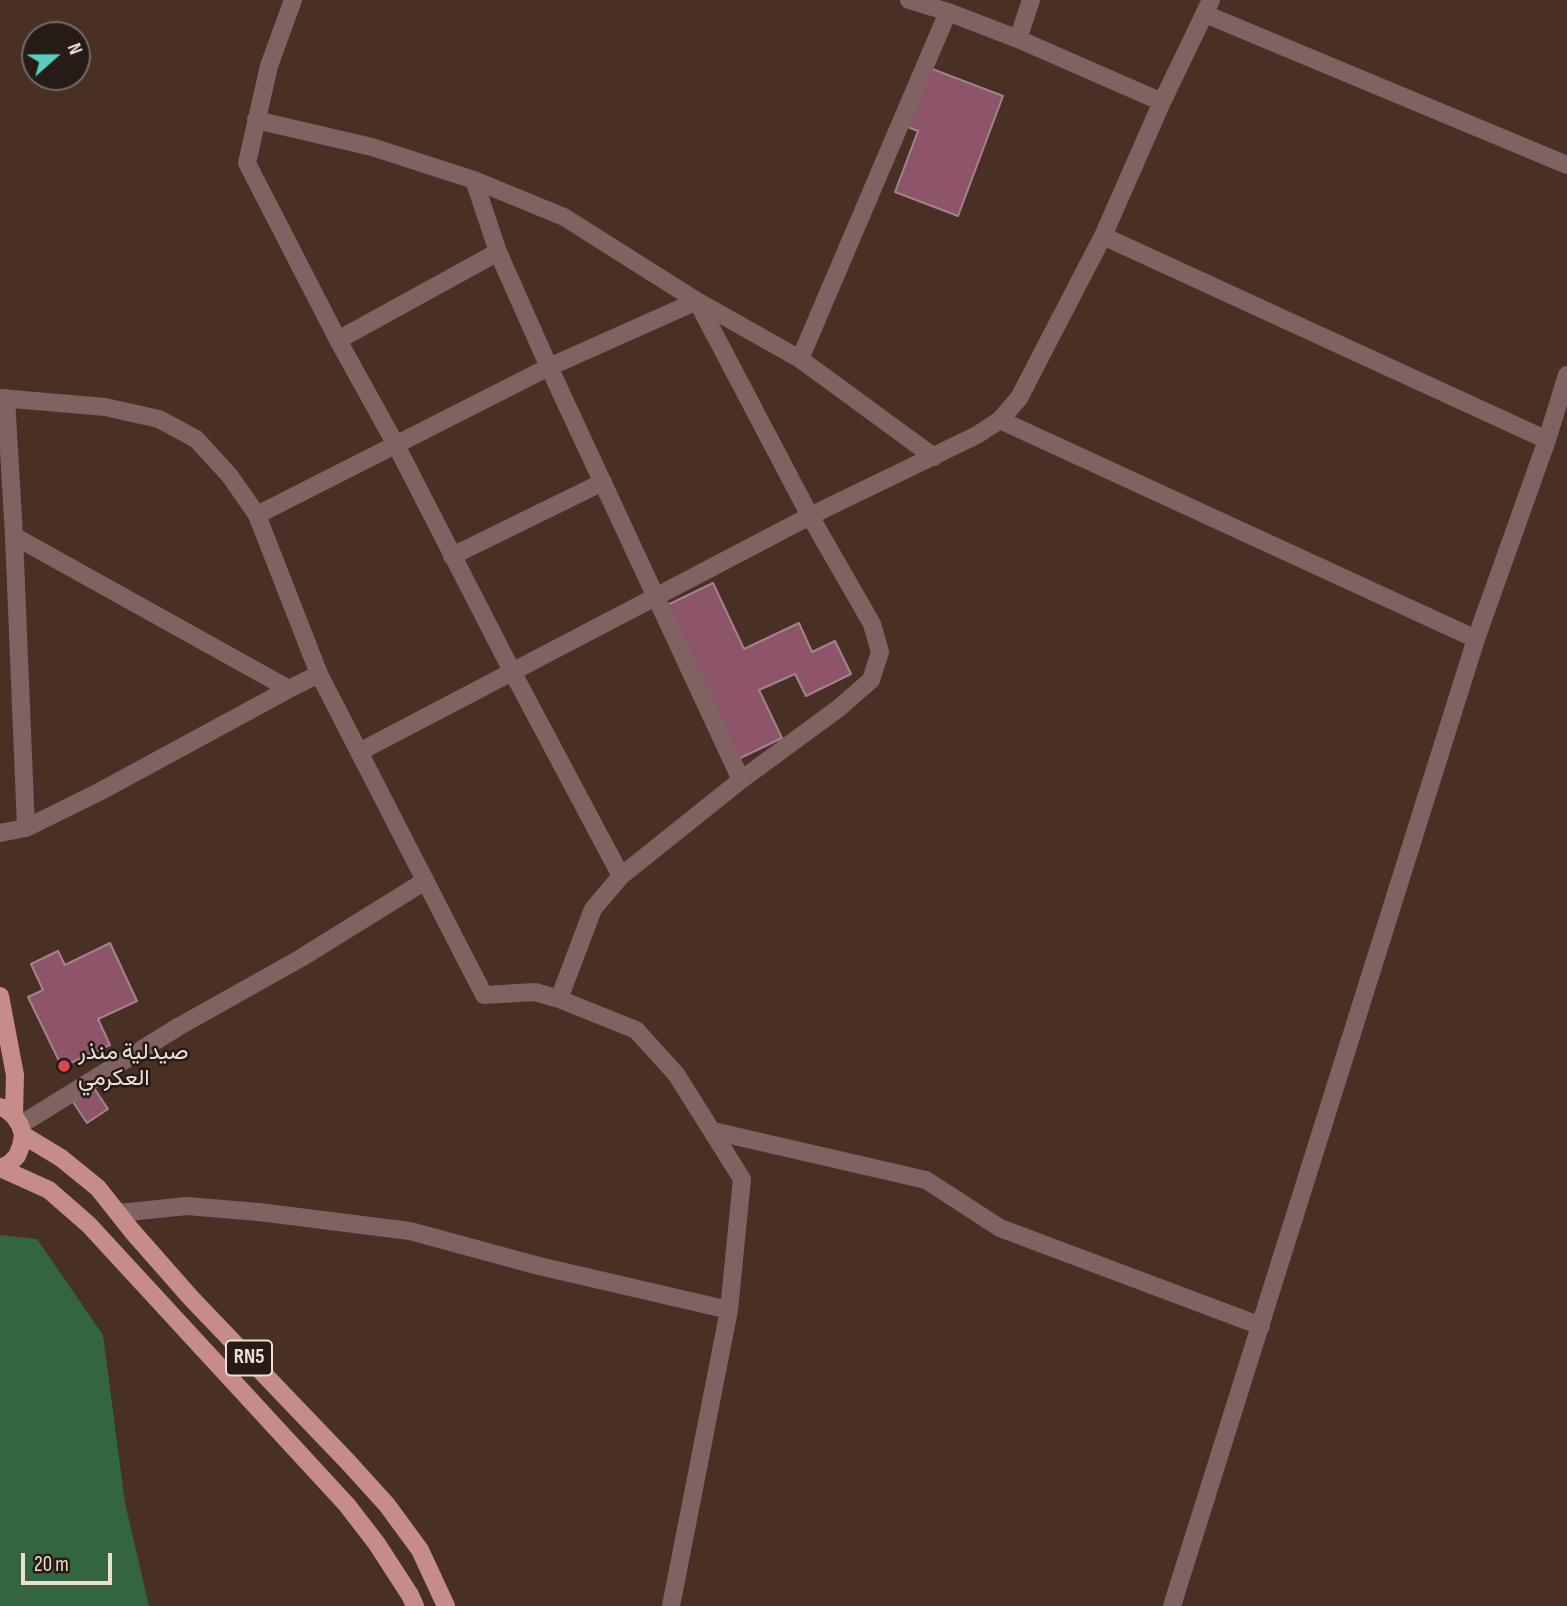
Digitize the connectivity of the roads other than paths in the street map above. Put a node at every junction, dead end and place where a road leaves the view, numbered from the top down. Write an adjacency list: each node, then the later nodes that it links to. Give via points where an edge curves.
1 (293, 0): 8 (street)
2 (909, 0): 5 (street)
3 (1031, 0): 6 (street)
4 (1208, 7): 7 (street); 9 (street)
5 (948, 12): 6 (street); 15 (street)
6 (1018, 39): 7 (street)
7 (1162, 102): 11 (street)
8 (256, 120): 10 (street, via 372,147); 14 (street, via 247,163)
9 (1567, 165)
10 (474, 180): 12 (street); 13 (street, via 564,217)
11 (1103, 236): 19 (street, via 1020,398); 20 (street)
12 (498, 252): 14 (street); 16 (street)
13 (697, 301): 15 (street); 16 (street); 25 (street)
14 (338, 340): 21 (street)
15 (800, 359): 22 (street)
16 (548, 367): 21 (street); 23 (street)
17 (1566, 379): 20 (street)
18 (3, 398): 24 (street, via 105,407 159,419 196,439); 26 (street)
19 (1000, 420): 22 (street); 29 (street)
20 (1548, 440): 29 (street)
21 (396, 445): 24 (street); 27 (street)
22 (934, 457): 25 (street)
23 (603, 482): 27 (street); 28 (street)
24 (257, 515): 31 (street)
25 (810, 516): 28 (street); 34 (street, via 872,624 880,652 871,680)
26 (14, 536): 32 (street); 35 (street)
27 (452, 556): 30 (street)
28 (657, 596): 30 (street); 34 (street)
29 (1476, 639): 46 (street)
30 (513, 673): 33 (street); 37 (street)
31 (319, 674): 32 (street); 33 (street)
32 (289, 689): 35 (street)
33 (359, 752): 38 (street)
34 (741, 780): 37 (street)
35 (26, 828): 36 (street)
36 (0, 833)
37 (621, 876): 40 (street, via 593,909)
38 (425, 881): 40 (street, via 484,995 535,992); 41 (street, via 301,958)
39 (0, 996): 41 (main road, RN5, via 15,1075)
40 (559, 999): 42 (street, via 636,1030 676,1074)
41 (14, 1121): 43 (main road, RN5, via 21,1146 17,1156); 44 (main road, RN5, via 89,1180)
42 (713, 1131): 45 (street, via 742,1179); 46 (street, via 926,1180 1000,1228)
43 (0, 1168): 47 (main road, RN5, via 49,1190 89,1225 347,1505)
44 (119, 1213): 45 (street, via 187,1206 410,1231); 48 (main road, RN5, via 191,1298 387,1505 420,1550)
45 (729, 1310): 49 (street)
46 (1261, 1326): 50 (street)
47 (415, 1606)
48 (446, 1606)
49 (671, 1606)
50 (1172, 1606)

